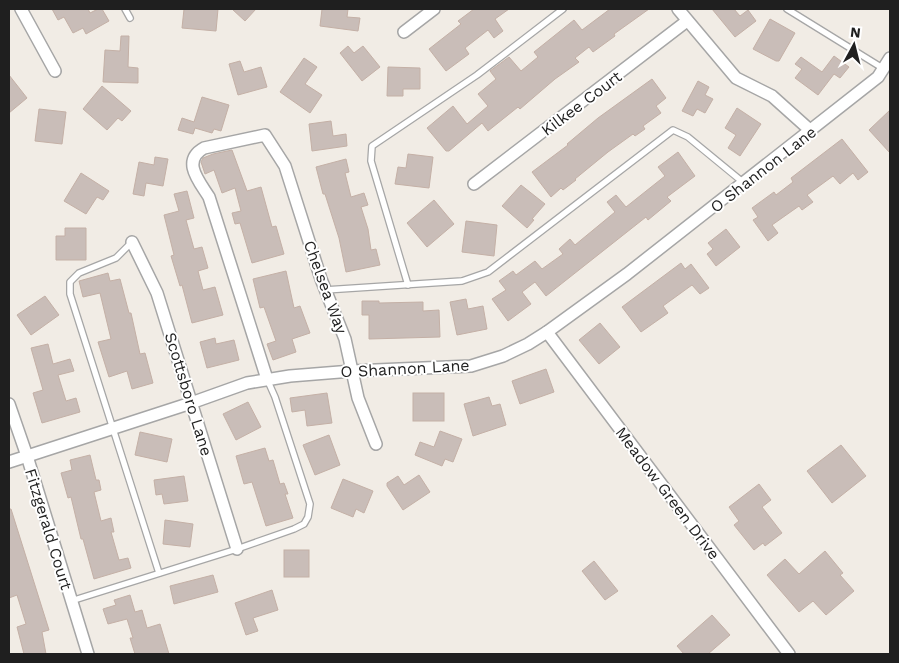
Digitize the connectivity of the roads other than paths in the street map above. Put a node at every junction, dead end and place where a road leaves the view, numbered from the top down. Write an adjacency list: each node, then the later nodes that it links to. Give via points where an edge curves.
1 (21, 9): 12 (street)
2 (125, 9): 7 (lane)
3 (434, 9): 9 (street)
4 (563, 9): 17 (lane, via 477,75 372,146 371,161)
5 (678, 9): 8 (street)
6 (787, 9): 11 (lane)
7 (130, 18)
8 (688, 21): 13 (street, via 736,78 772,96); 15 (street, Kilkee Court)
9 (404, 32)
10 (890, 58): 11 (street, O Shannon Lane)
11 (884, 69): 13 (street, O Shannon Lane, via 878,78)
12 (55, 71)
13 (811, 131): 14 (street, O Shannon Lane)
14 (744, 183): 17 (lane, via 688,137 673,130 488,272 462,281); 19 (street, O Shannon Lane)
15 (474, 184)
16 (132, 242): 22 (street, Scottsboro Lane, via 157,293); 24 (lane, via 116,258 79,273 70,282 74,310)
17 (408, 285): 18 (lane)
18 (325, 290): 20 (street, Chelsea Way, via 345,339); 21 (street, Chelsea Way, via 285,166 265,135 197,152 192,167 209,197)
19 (547, 332): 20 (street, O Shannon Lane, via 503,356 471,366); 32 (street, Meadow Green Drive)
20 (352, 370): 21 (street, O Shannon Lane); 25 (street, Chelsea Way, via 358,398)
21 (267, 380): 22 (street, O Shannon Lane, via 247,383); 28 (lane, via 310,511 304,524)
22 (191, 403): 24 (street, O Shannon Lane); 28 (street, Scottsboro Lane)
23 (9, 404): 26 (street, Fitzgerald Court)
24 (114, 428): 26 (street, O Shannon Lane); 29 (lane)
25 (376, 444)
26 (27, 456): 27 (street, O Shannon Lane); 30 (street, Fitzgerald Court)
27 (9, 462)
28 (237, 549): 29 (lane)
29 (159, 572): 30 (lane)
30 (71, 601): 31 (street, Fitzgerald Court)
31 (88, 654)
32 (790, 654)

